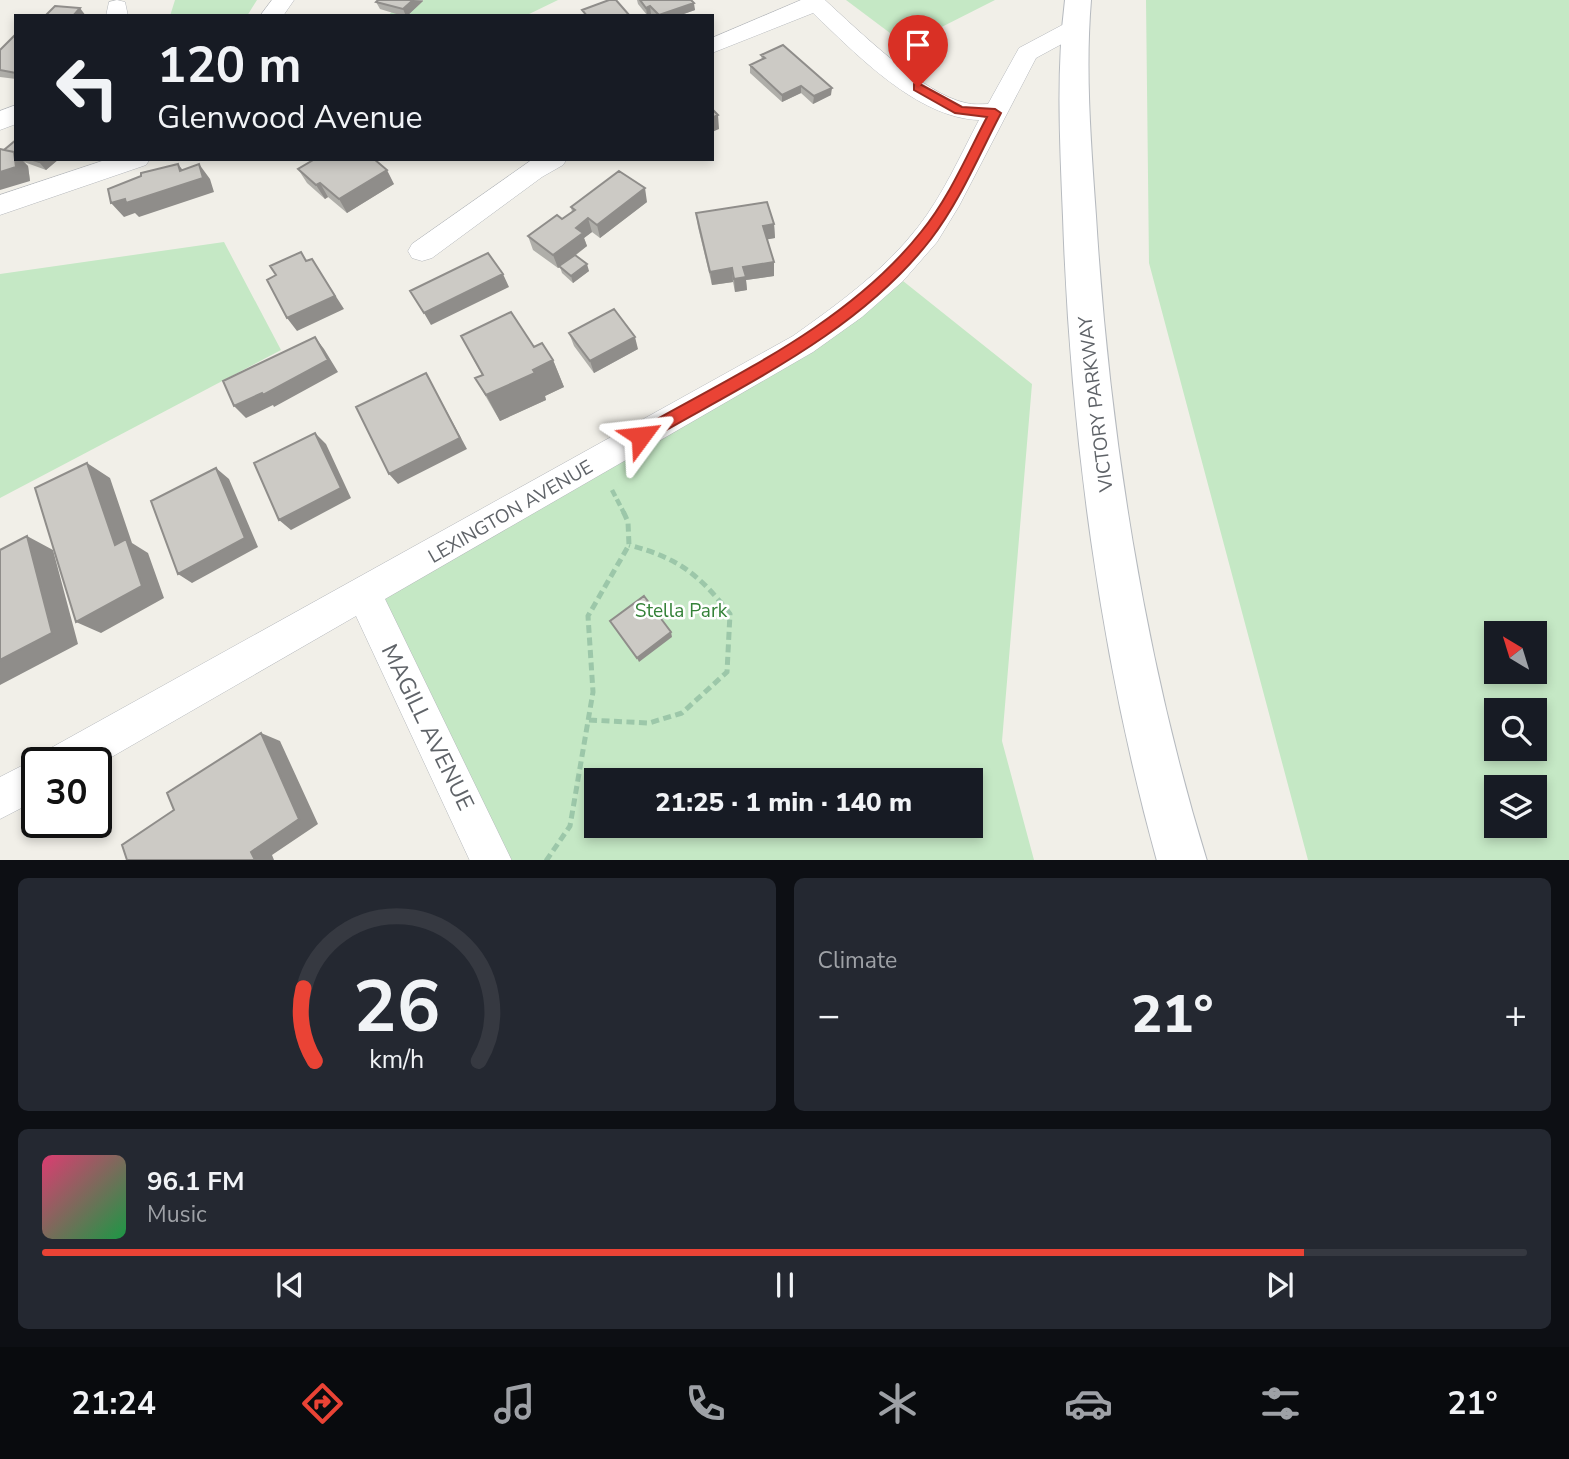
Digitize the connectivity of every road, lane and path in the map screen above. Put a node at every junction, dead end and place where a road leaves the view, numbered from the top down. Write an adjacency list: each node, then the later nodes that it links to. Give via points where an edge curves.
1 (814, 2): 3 (street); 4 (street, via 899,75 928,93 959,110)
2 (1076, 14): 4 (street, LEXINGTON AVENUE, via 1027,53); 16 (street, VICTORY PARKWAY, via 1081,276 1092,403 1121,597)
3 (714, 45)
4 (995, 113): 9 (street, LEXINGTON AVENUE, via 927,235 852,309 803,344)
5 (131, 161): 7 (street)
6 (550, 161): 8 (street)
7 (0, 205)
8 (422, 251)
9 (594, 463): 10 (path, via 628,522); 11 (street, LEXINGTON AVENUE)
10 (629, 545): 12 (path, via 588,616 593,692); 12 (path, via 669,555 703,579 730,614 727,672 682,713 649,723)
11 (364, 594): 13 (street, LEXINGTON AVENUE); 17 (street, MAGILL AVENUE)
12 (589, 720): 18 (path, via 570,826)
13 (91, 747)
14 (21, 787): 15 (street)
15 (0, 799)
16 (1164, 804): 19 (street, VICTORY PARKWAY); 20 (street, VICTORY PARKWAY)
17 (492, 860)
18 (546, 860)
19 (1168, 860)
20 (1182, 860)

